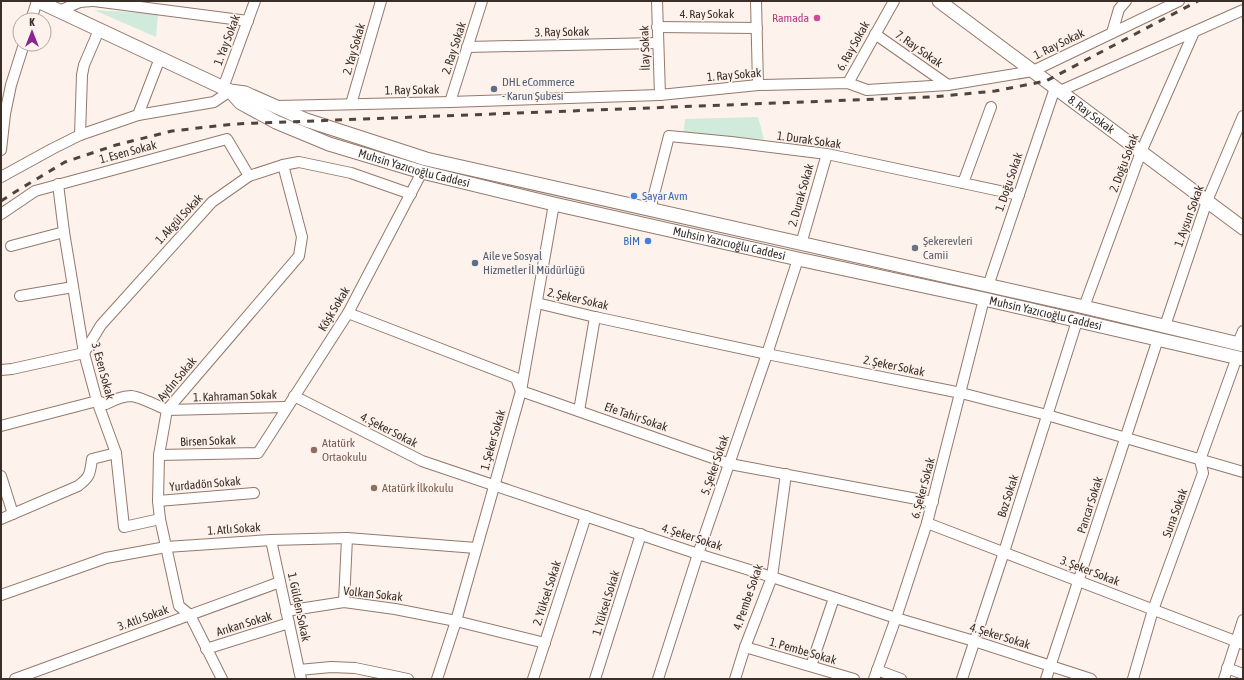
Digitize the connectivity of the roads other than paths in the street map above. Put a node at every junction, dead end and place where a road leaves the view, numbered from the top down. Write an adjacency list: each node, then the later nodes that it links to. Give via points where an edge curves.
1 (37, 1): 13 (street, Muhsin Yazıcıoğlu Caddesi); 14 (street)
2 (93, 1): 13 (street, via 80,2); 15 (street)
3 (256, 1): 15 (street, 1. Yay Sokak)
4 (381, 1): 35 (street, 2. Yay Sokak)
5 (482, 1): 23 (street, 2. Ray Sokak)
6 (657, 1): 16 (street, İlay Sokak)
7 (756, 1): 17 (street)
8 (894, 1): 21 (street, 6. Ray Sokak)
9 (939, 1): 26 (street, 8. Ray Sokak)
10 (1179, 1): 20 (street, 1. Ray Sokak)
11 (1120, 4): 20 (street)
12 (1243, 10): 19 (street)
13 (59, 11): 18 (street, Muhsin Yazıcıoğlu Caddesi)
14 (34, 12)
15 (248, 20): 31 (street, 1. Yay Sokak)
16 (658, 27): 17 (street, 4. Ray Sokak); 22 (street, İlay Sokak)
17 (756, 28): 29 (street)
18 (99, 30): 25 (street, Muhsin Yazıcıoğlu Caddesi); 41 (street, via 82,75)
19 (1194, 32): 32 (street); 43 (street, 2. Doğu Sokak)
20 (1112, 33): 26 (street, 1. Ray Sokak)
21 (875, 34): 27 (street, 6. Ray Sokak); 30 (street, 7. Ray Sokak)
22 (658, 43): 23 (street, 3. Ray Sokak); 33 (street, İlay Sokak)
23 (468, 47): 34 (street, 2. Ray Sokak)
24 (20, 52): 28 (street)
25 (160, 58): 31 (street, Muhsin Yazıcıoğlu Caddesi); 39 (street)
26 (1033, 71): 30 (street, 1. Ray Sokak); 32 (street, 8. Ray Sokak)
27 (848, 83): 29 (street, 1. Ray Sokak); 30 (street, 1. Ray Sokak, via 867,90)
28 (6, 84): 38 (street)
29 (758, 85): 33 (street, 1. Ray Sokak)
30 (948, 85)
31 (226, 90): 36 (street, Muhsin Yazıcıoğlu Caddesi, via 245,93); 39 (street, via 214,102); 46 (street, Muhsin Yazıcıoğlu Caddesi, via 241,103 276,122 329,144)
32 (1057, 90): 43 (street, 8. Ray Sokak); 52 (street, 1. Doğu Sokak)
33 (660, 95): 34 (street, 1. Ray Sokak)
34 (450, 102): 35 (street, 1. Ray Sokak)
35 (351, 104): 36 (street, 1. Ray Sokak)
36 (273, 106): 46 (street, Muhsin Yazıcıoğlu Caddesi)
37 (991, 107): 49 (street)
38 (3, 115): 42 (street)
39 (138, 115): 41 (street)
40 (1243, 116): 53 (street, 1. Aysun Sokak)
41 (80, 135): 48 (street)
42 (1, 150)
43 (1141, 152): 53 (street, 8. Ray Sokak); 67 (street, 2. Doğu Sokak)
44 (827, 154): 49 (street, 1. Durak Sokak); 55 (street, 1. Durak Sokak, via 669,136); 59 (street, 2. Durak Sokak)
45 (283, 165): 47 (street, 1. Akgül Sokak); 51 (street, 1. Akgül Sokak, via 298,162 351,174); 83 (street, Aydın Sokak, via 302,237 299,256)
46 (424, 166): 51 (street, Köşk Sokak); 54 (street, Muhsin Yazıcıoğlu Caddesi); 55 (street, Muhsin Yazıcıoğlu Caddesi)
47 (249, 176): 50 (street, 1. Esen Sokak, via 227,139); 74 (street, 1. Akgül Sokak, via 212,202 101,325)
48 (1, 177)
49 (962, 183): 52 (street, 1. Durak Sokak)
50 (58, 184): 56 (street, 1. Esen Sokak, via 35,191); 58 (street, 3. Esen Sokak)
51 (411, 194): 68 (street, Köşk Sokak)
52 (1019, 195): 63 (street, 1. Doğu Sokak)
53 (1207, 201): 57 (street, 8. Ray Sokak); 71 (street, 1. Aysun Sokak)
54 (554, 204): 61 (street, Muhsin Yazıcıoğlu Caddesi); 66 (street, 1. Şeker Sokak)
55 (650, 210): 59 (street, Muhsin Yazıcıoğlu Caddesi)
56 (1, 214)
57 (1243, 228)
58 (64, 232): 60 (street); 62 (street, 3. Esen Sokak)
59 (801, 244): 63 (street, Muhsin Yazıcıoğlu Caddesi)
60 (12, 246)
61 (798, 259): 65 (street, Muhsin Yazıcıoğlu Caddesi); 75 (street, 5. Şeker Sokak)
62 (73, 286): 64 (street); 74 (street, 3. Esen Sokak)
63 (988, 286): 65 (street); 67 (street, Muhsin Yazıcıoğlu Caddesi)
64 (20, 296)
65 (984, 299): 70 (street, Muhsin Yazıcıoğlu Caddesi); 79 (street, 6. Şeker Sokak)
66 (536, 303): 69 (street, 2. Şeker Sokak); 78 (street, 1. Şeker Sokak)
67 (1084, 307): 71 (street, Muhsin Yazıcıoğlu Caddesi)
68 (348, 313): 78 (street, via 516,378); 80 (street, Köşk Sokak)
69 (595, 317): 75 (street, 2. Şeker Sokak); 84 (street)
70 (1076, 321): 72 (street, Muhsin Yazıcıoğlu Caddesi); 85 (street, Boz Sokak)
71 (1165, 326): 73 (street, Muhsin Yazıcıoğlu Caddesi)
72 (1158, 339): 76 (street, Muhsin Yazıcıoğlu Caddesi); 87 (street, Pancar Sokak)
73 (1241, 340)
74 (84, 354): 77 (street); 81 (street, 3. Esen Sokak)
75 (767, 354): 79 (street, 2. Şeker Sokak); 92 (street, 5. Şeker Sokak)
76 (1240, 358): 91 (street, Suna Sokak)
77 (1, 370)
78 (521, 391): 84 (street, Efe Tahir Sokak); 96 (street, 1. Şeker Sokak)
79 (961, 393): 85 (street, 2. Şeker Sokak); 99 (street, 6. Şeker Sokak)
80 (294, 396): 82 (street, Köşk Sokak); 96 (street, 4. Şeker Sokak, via 422,461)
81 (97, 401): 83 (street, 1. Kahraman Sokak, via 106,404 131,396); 86 (street, 1. Kahraman Sokak); 88 (street, 3. Esen Sokak)
82 (286, 407): 83 (street, 1. Kahraman Sokak); 89 (street, Köşk Sokak)
83 (167, 410): 90 (street, Aydın Sokak)
84 (579, 411): 92 (street, Efe Tahir Sokak)
85 (1047, 415): 87 (street, 2. Şeker Sokak); 110 (street, Boz Sokak)
86 (1, 426)
87 (1125, 438): 91 (street, 2. Şeker Sokak); 113 (street, Pancar Sokak)
88 (116, 453): 100 (street, via 92,459 86,480 78,486); 103 (street, 3. Esen Sokak, via 124,527)
89 (258, 453): 90 (street, Birsen Sokak)
90 (159, 455): 98 (street, Aydın Sokak)
91 (1200, 460): 93 (street, 2. Şeker Sokak); 118 (street, Suna Sokak, via 1203,473)
92 (730, 464): 94 (street, Efe Tahir Sokak); 111 (street, 5. Şeker Sokak)
93 (1243, 472)
94 (786, 474): 99 (street, Efe Tahir Sokak); 112 (street, 4. Pembe Sokak)
95 (1, 476): 100 (street)
96 (494, 484): 101 (street, 4. Şeker Sokak); 109 (street, 1. Şeker Sokak)
97 (254, 493): 98 (street, Yurdadön Sokak)
98 (158, 501): 103 (street, Aydın Sokak)
99 (933, 502): 104 (street, 6. Şeker Sokak)
100 (12, 514): 102 (street)
101 (586, 516): 105 (street, 4. Şeker Sokak); 126 (street, 2. Yüksel Sokak)
102 (1, 519)
103 (160, 520): 108 (street, Aydın Sokak)
104 (927, 522): 110 (street, 3. Şeker Sokak); 121 (street, 6. Şeker Sokak)
105 (641, 534): 111 (street, 4. Şeker Sokak); 142 (street, 1. Yüksel Sokak)
106 (347, 538): 107 (street, 1. Atlı Sokak); 109 (street, 1. Atlı Sokak); 117 (street)
107 (271, 540): 108 (street, 1. Atlı Sokak); 114 (street, 1. Gülden Sokak)
108 (166, 547): 115 (street, 1. Atlı Sokak, via 106,558); 120 (street, Aydın Sokak, via 179,606)
109 (476, 548): 123 (street, 1. Şeker Sokak)
110 (1004, 552): 113 (street, 3. Şeker Sokak); 125 (street, Boz Sokak)
111 (698, 554): 112 (street, 4. Şeker Sokak); 143 (street, 5. Şeker Sokak)
112 (772, 576): 116 (street, 4. Şeker Sokak); 128 (street, 4. Pembe Sokak)
113 (1078, 581): 118 (street, 3. Şeker Sokak); 130 (street, Pancar Sokak)
114 (280, 582): 119 (street, 1. Gülden Sokak); 120 (street, 3. Atlı Sokak)
115 (1, 595)
116 (834, 598): 121 (street, 4. Şeker Sokak); 131 (street)
117 (344, 602): 119 (street, Volkan Sokak); 123 (street, Volkan Sokak)
118 (1153, 610): 127 (street, 3. Şeker Sokak); 149 (street, Suna Sokak)
119 (286, 611): 124 (street, 1. Gülden Sokak)
120 (190, 615): 129 (street, Aydın Sokak); 137 (street, 3. Atlı Sokak)
121 (896, 618): 125 (street, 4. Şeker Sokak); 135 (street, 6. Şeker Sokak)
122 (1243, 620): 127 (street)
123 (456, 621): 126 (street, Volkan Sokak); 140 (street, 1. Şeker Sokak)
124 (289, 623): 129 (street, Arıkan Sokak); 134 (street, 1. Gülden Sokak)
125 (974, 641): 130 (street, 4. Şeker Sokak); 146 (street, Boz Sokak)
126 (545, 643): 141 (street, 2. Yüksel Sokak)
127 (1239, 643): 132 (street)
128 (745, 647): 131 (street, 1. Pembe Sokak); 136 (street, 4. Pembe Sokak)
129 (206, 649): 138 (street, Aydın Sokak)
130 (1051, 665): 147 (street, Pancar Sokak); 148 (street, 4. Şeker Sokak)
131 (811, 666): 144 (street, 1. Pembe Sokak)
132 (1227, 668): 133 (street); 150 (street)
133 (1243, 674)
134 (300, 675): 139 (street, via 331,667 355,668)
135 (876, 675): 145 (street)
136 (738, 678)
137 (15, 679)
138 (222, 679)
139 (408, 679)
140 (437, 679)
141 (533, 679)
142 (595, 679)
143 (658, 679)
144 (854, 679)
145 (901, 679)
146 (962, 679)
147 (1046, 679)
148 (1091, 679)
149 (1133, 679)
150 (1224, 679)

